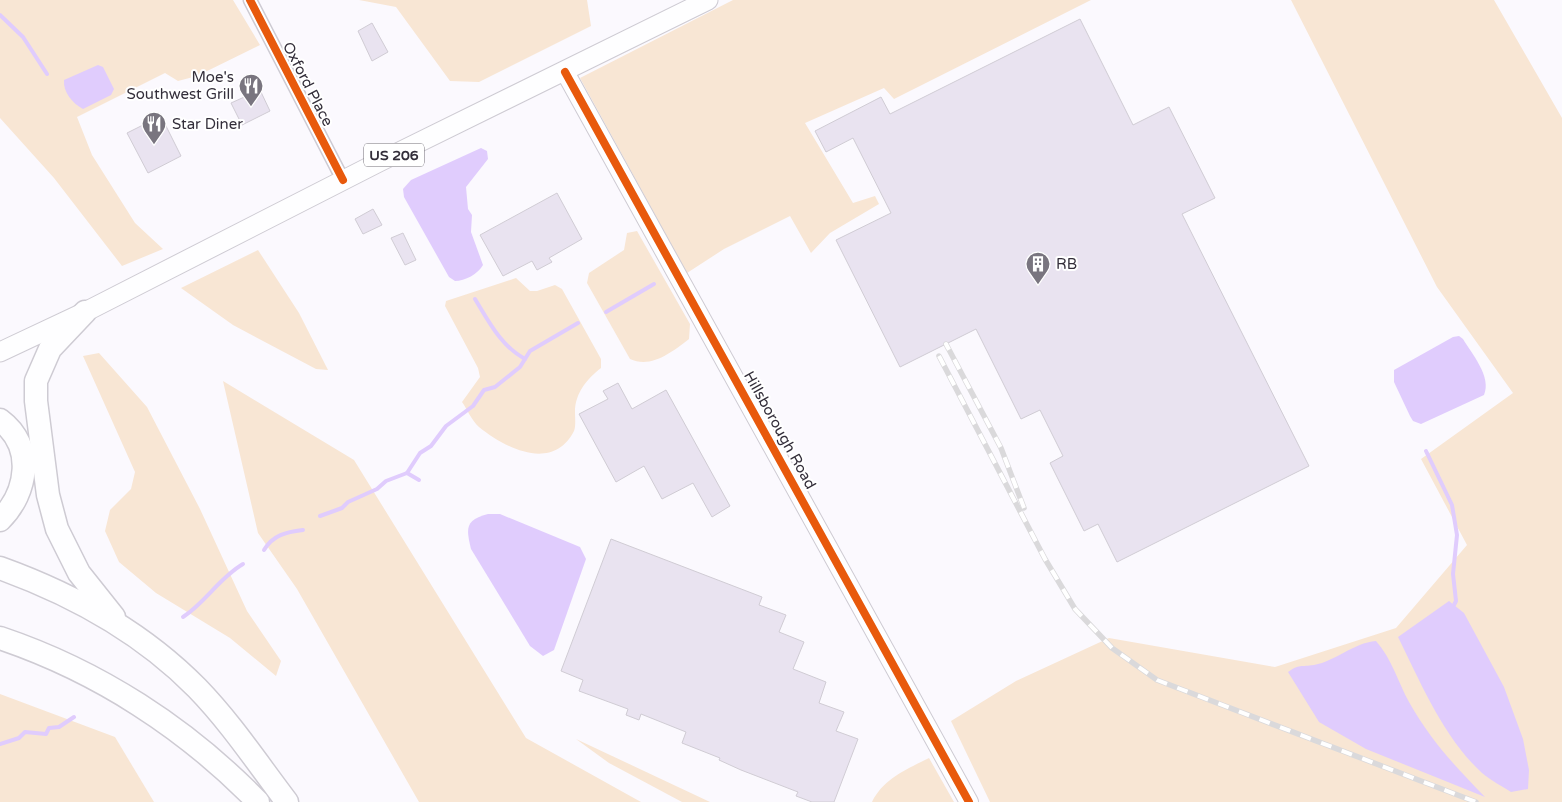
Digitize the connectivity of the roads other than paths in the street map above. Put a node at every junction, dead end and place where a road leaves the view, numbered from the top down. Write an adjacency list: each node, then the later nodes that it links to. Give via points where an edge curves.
1 (250, 0): 4 (street, Oxford Place)
2 (708, 0): 3 (main road, US 206)
3 (565, 72): 4 (main road, US 206); 16 (street, Hillsborough Road)
4 (343, 180): 5 (main road, US 206)
5 (85, 312): 6 (main road, US 206); 12 (highway, via 50,349 36,382 36,401 48,495 57,528 80,573)
6 (27, 341): 7 (main road, US 206); 8 (main road, US 206)
7 (0, 352)
8 (0, 360)
9 (0, 420): 10 (highway, via 15,436 24,461 18,497)
10 (0, 520)
11 (0, 568): 12 (highway, via 62,594)
12 (123, 627): 15 (highway, via 196,688 222,716)
13 (0, 638): 14 (highway, via 57,660 126,697 182,734)
14 (258, 802)
15 (287, 802)
16 (969, 802)

